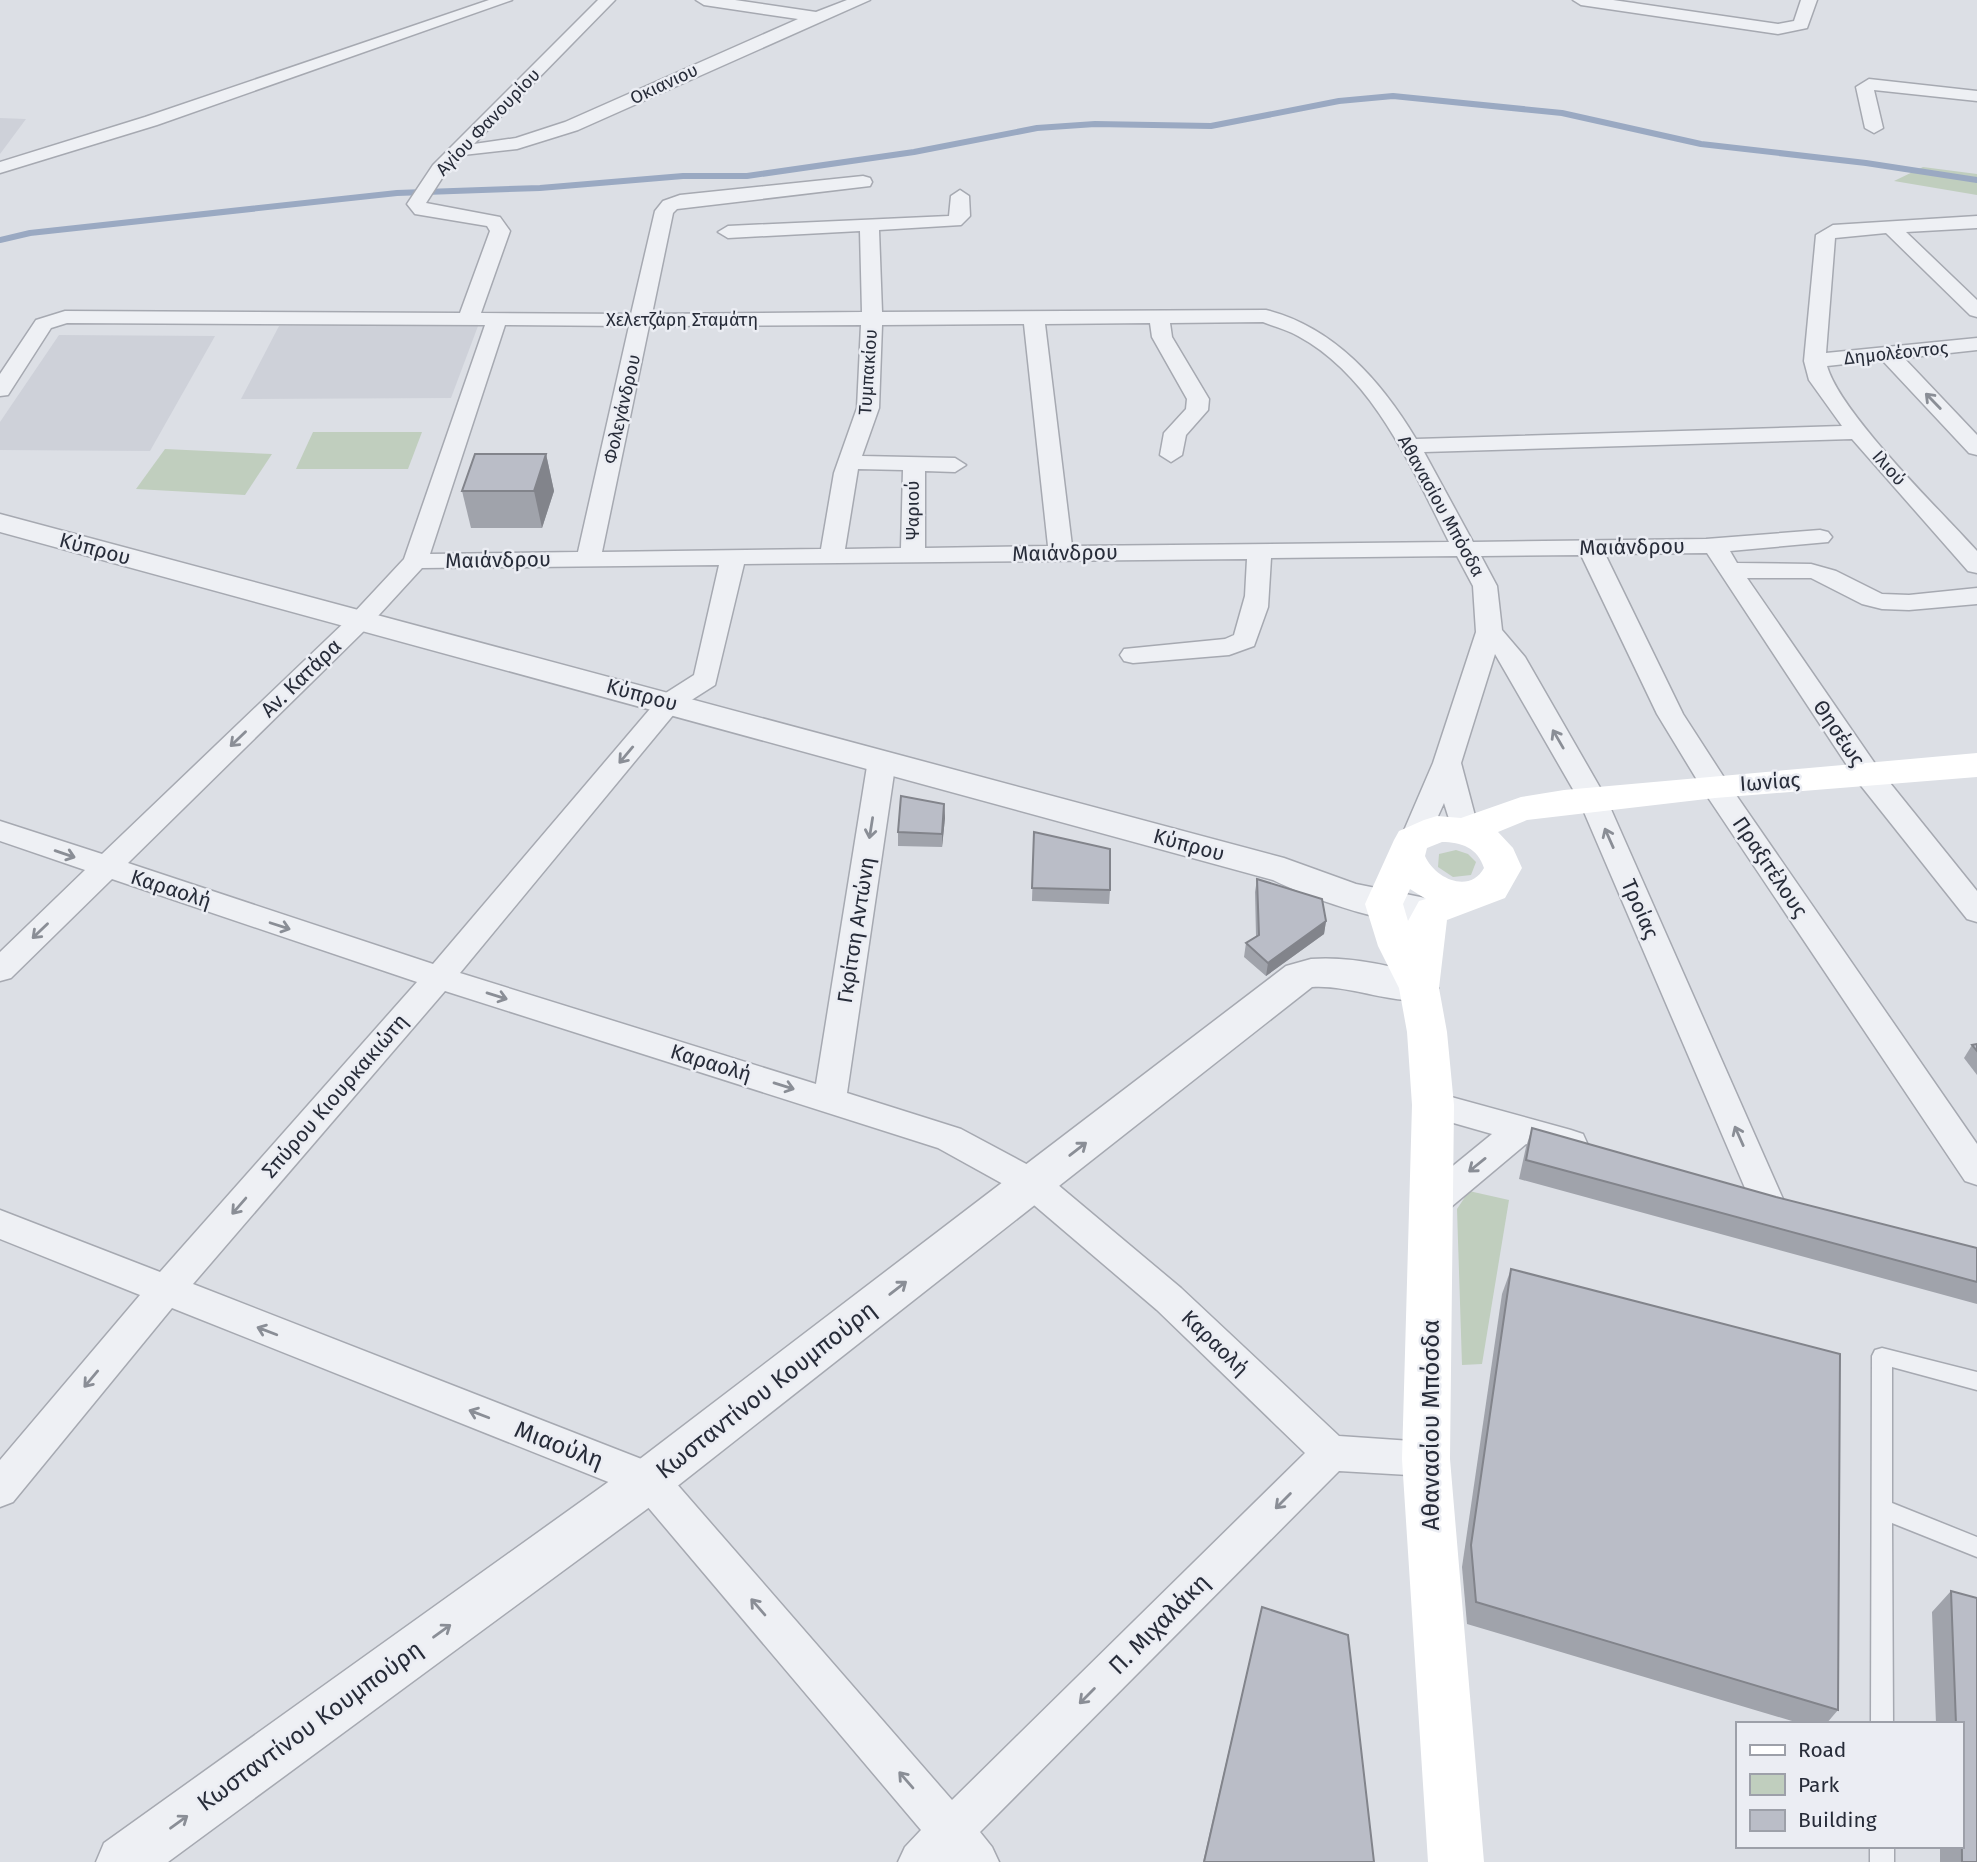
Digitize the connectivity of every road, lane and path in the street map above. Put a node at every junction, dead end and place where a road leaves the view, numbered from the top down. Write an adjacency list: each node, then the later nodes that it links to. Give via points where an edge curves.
1 (504, 0): 11 (street)
2 (607, 0): 10 (street, Αγίου Φανουρίου)
3 (704, 0): 7 (street)
4 (862, 0): 7 (street, Οκιανιου)
5 (1581, 0): 6 (street, via 1778,29 1801,25)
6 (1809, 0)
7 (816, 17): 10 (street, Οκιανιου, via 571,127 491,150)
8 (1977, 96): 9 (street, via 1868,84 1864,87)
9 (1874, 128)
10 (461, 150): 22 (street, Αγίου Φανουρίου, via 439,169 416,205 422,210 493,221 500,231)
11 (0, 168)
12 (863, 182): 24 (street, Φολεγάνδρου, via 670,205 664,211)
13 (960, 196): 15 (street, via 960,216 954,221)
14 (1977, 222): 16 (street)
15 (869, 226): 17 (street); 21 (street, Τυμπακίου)
16 (1889, 226): 18 (street); 28 (street, via 1826,235)
17 (728, 232)
18 (1977, 311)
19 (1159, 316): 20 (street, Χελετζάρη Σταμάτη); 25 (street, Χελετζάρη Σταμάτη, via 1266,316); 33 (street, via 1162,337 1198,399 1197,410 1175,433)
20 (1034, 317): 21 (street, Χελετζάρη Σταμάτη); 43 (street)
21 (872, 319): 24 (street, Χελετζάρη Σταμάτη); 34 (street, Τυμπακίου, via 868,408)
22 (468, 320): 23 (street, Χελετζάρη Σταμάτη); 29 (street, Χελετζάρη Σταμάτη, via 65,317 43,324)
23 (497, 320): 24 (street, Χελετζάρη Σταμάτη); 48 (street, Αν. Κατάρα)
24 (643, 320): 47 (street, Φολεγάνδρου)
25 (1298, 326): 31 (street, Αθανασίου Μπόσδα, via 1367,383)
26 (1977, 344): 27 (street, Δημολέοντος)
27 (1889, 355): 28 (street, Δημολέοντος); 32 (street, one-way to 27)
28 (1815, 360): 30 (street, Ιλιού, via 1820,380)
29 (0, 390)
30 (1858, 432): 31 (street); 49 (street, Ιλιού)
31 (1409, 446): 41 (street, Αθανασίου Μπόσδα)
32 (1977, 448)
33 (1171, 455)
34 (849, 462): 35 (street); 45 (street, Τυμπακίου)
35 (914, 464): 36 (street); 44 (street, Ψαριού)
36 (955, 465)
37 (0, 523): 52 (street, Κύπρου)
38 (1820, 537): 39 (street, Μαιάνδρου)
39 (1710, 546): 40 (street, Μαιάνδρου); 50 (street, Θησέως)
40 (1589, 547): 41 (street, Μαιάνδρου); 60 (street, Πραξιτέλους, via 1670,714)
41 (1463, 549): 42 (street, Μαιάνδρου); 53 (street, Αθανασίου Μπόσδα, via 1485,586)
42 (1259, 551): 43 (street, Μαιάνδρου); 54 (street, via 1260,591 1245,640 1229,647)
43 (1060, 553): 44 (street, Μαιάνδρου)
44 (913, 555): 45 (street, Μαιάνδρου)
45 (832, 556): 46 (street, Μαιάνδρου)
46 (733, 558): 47 (street, Μαιάνδρου); 55 (street, Σπύρου Κιουρκακιώτη, via 706,679)
47 (588, 559): 48 (street, Μαιάνδρου)
48 (415, 561): 52 (street, Αν. Κατάρα)
49 (1977, 566)
50 (1729, 570): 51 (street, via 1823,573 1874,600); 59 (street, Θησέως)
51 (1977, 596)
52 (358, 623): 55 (street, Κύπρου); 64 (street, Αν. Κατάρα, one-way to 64)
53 (1489, 632): 57 (street, Αθανασίου Μπόσδα); 61 (street, Τροίας, one-way to 53, via 1512,657)
54 (1133, 655)
55 (670, 702): 56 (street, Κύπρου); 70 (street, Σπύρου Κιουρκακιώτη, one-way to 70)
56 (881, 760): 65 (street, Κύπρου, via 1284,870 1310,883); 72 (street, Γκρίτση Αντώνη, one-way to 72)
57 (1447, 763): 63 (street); 65 (street, Αθανασίου Μπόσδα)
58 (1977, 765): 59 (main road, Ιωνίας)
59 (1868, 775): 60 (main road, Ιωνίας); 68 (street, Θησέως)
60 (1715, 786): 61 (main road, Ιωνίας); 76 (street, Πραξιτέλους)
61 (1578, 800): 63 (main road, Ιωνίας, via 1521,809); 66 (main road, via 1535,823); 78 (street, Τροίας, one-way to 61, via 1779,1202)
62 (0, 831): 64 (street, Καραολή, one-way to 64)
63 (1465, 831): 65 (main road, via 1437,829 1421,834); 66 (main road, via 1482,838 1502,862)
64 (105, 868): 69 (street, Αν. Κατάρα, one-way to 69); 70 (street, Καραολή, one-way to 70)
65 (1400, 869): 66 (main road, via 1431,888 1456,895); 67 (street, Κύπρου); 71 (main road, Αθανασίου Μπόσδα, via 1396,946)
66 (1491, 884): 67 (main road, Κύπρου)
67 (1432, 911): 71 (main road, Αθανασίου Μπόσδα, via 1424,924)
68 (1977, 911)
69 (0, 970)
70 (439, 978): 72 (street, Καραολή, one-way to 72); 81 (street, Σπύρου Κιουρκακιώτη, one-way to 81)
71 (1419, 988): 73 (main road, Αθανασίου Μπόσδα); 77 (street, Κωσταντίνου Κουμπούρη, one-way to 71, via 1299,976 1327,972)
72 (830, 1100): 77 (street, Καραολή, via 949,1138)
73 (1433, 1105): 74 (street); 79 (main road, Αθανασίου Μπόσδα)
74 (1521, 1129): 75 (street); 79 (street, one-way to 79)
75 (1598, 1151)
76 (1977, 1171)
77 (1033, 1184): 83 (street, Καραολή, via 1168,1299); 85 (street, Κωσταντίνου Κουμπούρη, one-way to 77)
78 (1727, 1188)
79 (1433, 1202): 84 (main road, Αθανασίου Μπόσδα)
80 (0, 1224): 81 (street, Μιαούλη)
81 (165, 1291): 85 (street, Μιαούλη, one-way to 81); 86 (street, Σπύρου Κιουρκακιώτη, one-way to 86)
82 (1977, 1381): 87 (lane, via 1882,1356)
83 (1331, 1453): 84 (street); 90 (street, Π. Μιχαλάκη, one-way to 90)
84 (1426, 1459): 93 (main road, Αθανασίου Μπόσδα)
85 (649, 1480): 90 (street, Μιαούλη, one-way to 85); 91 (street, Κωσταντίνου Κουμπούρη, one-way to 85)
86 (0, 1489)
87 (1882, 1508): 88 (lane); 89 (lane)
88 (1977, 1547)
89 (1882, 1722)
90 (964, 1847): 92 (street, Π. Μιχαλάκη)
91 (126, 1861)
92 (920, 1862)
93 (1456, 1862)

